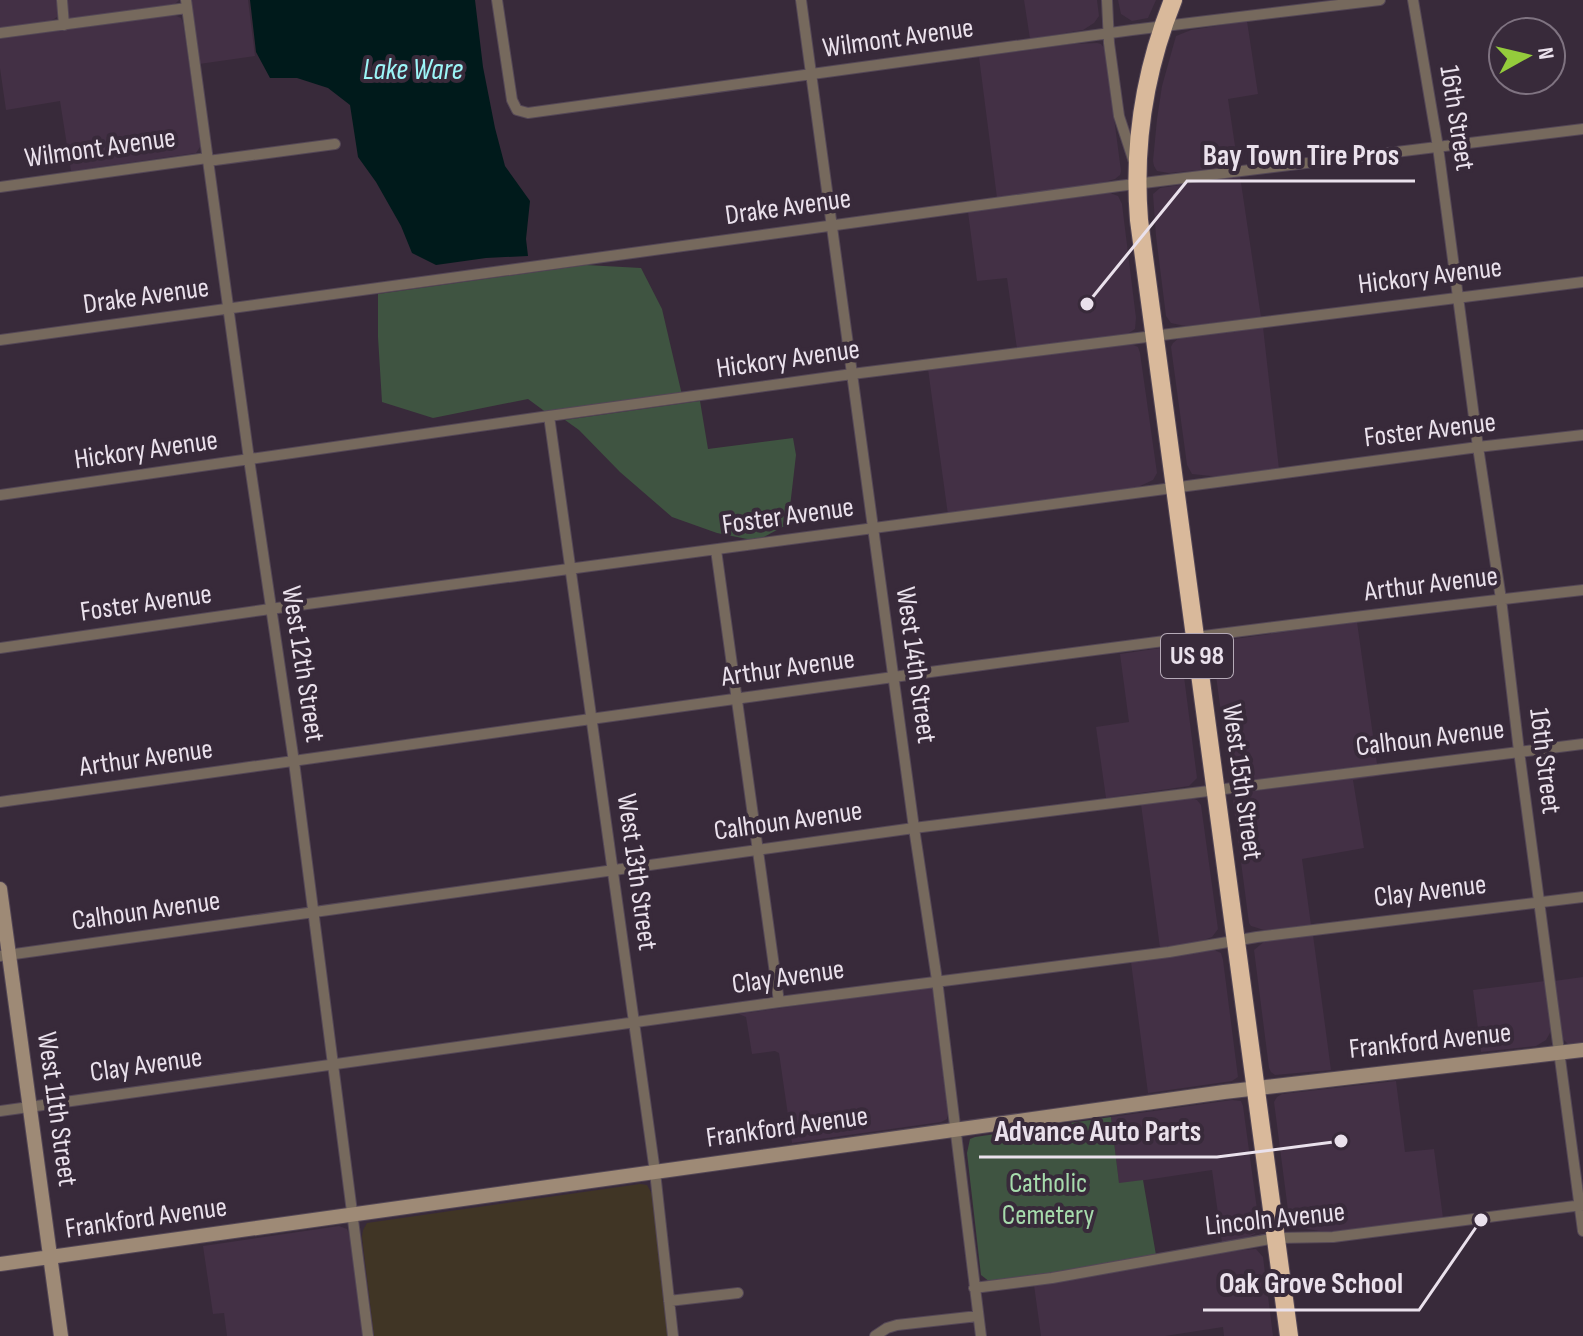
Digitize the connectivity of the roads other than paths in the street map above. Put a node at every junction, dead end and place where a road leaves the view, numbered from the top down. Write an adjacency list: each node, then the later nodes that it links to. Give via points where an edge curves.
1 (62, 0): 9 (street)
2 (497, 0): 13 (street, Wilmont Avenue, via 512,100 519,111)
3 (801, 0): 13 (street, West 14th Street)
4 (1107, 0): 12 (street, West 15th Street)
5 (1173, 0): 10 (highway, US 98)
6 (1380, 0): 10 (street, Wilmont Avenue)
7 (1413, 0): 16 (street, 16th Street)
8 (186, 4): 9 (street); 17 (street, West 12th Street)
9 (64, 25): 11 (street)
10 (1163, 26): 12 (street, Wilmont Avenue); 18 (highway, US 98, via 1146,88)
11 (0, 33)
12 (1109, 33): 13 (street, Wilmont Avenue); 18 (street, West 15th Street, via 1119,116)
13 (811, 74): 20 (street, West 14th Street)
14 (1583, 129): 16 (street, Drake Avenue)
15 (335, 144): 17 (street, Wilmont Avenue)
16 (1438, 147): 18 (street, Drake Avenue); 22 (street, 16th Street)
17 (207, 159): 19 (street, Wilmont Avenue); 23 (street, West 12th Street)
18 (1137, 177): 20 (street, Drake Avenue); 24 (highway, West 15th Street / US 98)
19 (0, 187)
20 (831, 225): 23 (street, Drake Avenue); 26 (street, West 14th Street)
21 (1583, 282): 22 (street, Hickory Avenue)
22 (1458, 297): 24 (street, Hickory Avenue); 29 (street, 16th Street)
23 (228, 309): 25 (street, Drake Avenue); 30 (street, West 12th Street)
24 (1154, 335): 26 (street, Hickory Avenue); 31 (highway, West 15th Street / US 98)
25 (0, 340)
26 (852, 374): 27 (street, Hickory Avenue); 33 (street, West 14th Street)
27 (549, 416): 30 (street, Hickory Avenue); 35 (street, West 13th Street)
28 (1583, 435): 29 (street, Foster Avenue)
29 (1478, 447): 31 (street, Foster Avenue); 37 (street, 16th Street)
30 (249, 459): 32 (street, Hickory Avenue); 38 (street, West 12th Street)
31 (1174, 488): 33 (street, Foster Avenue); 39 (highway, West 15th Street / US 98)
32 (0, 495)
33 (874, 529): 34 (street, Foster Avenue); 41 (street, West 14th Street)
34 (716, 550): 35 (street, Foster Avenue); 42 (street)
35 (571, 569): 38 (street, Foster Avenue); 43 (street, West 13th Street)
36 (1583, 590): 37 (street, Arthur Avenue)
37 (1501, 599): 39 (street, Arthur Avenue); 45 (street, 16th Street)
38 (270, 609): 40 (street, Foster Avenue); 46 (street, West 12th Street)
39 (1195, 638): 41 (street, Arthur Avenue); 47 (highway, West 15th Street / US 98)
40 (0, 648)
41 (893, 678): 42 (street, Arthur Avenue); 49 (street, West 14th Street)
42 (737, 699): 43 (street, Arthur Avenue); 50 (street)
43 (591, 719): 46 (street, Arthur Avenue); 51 (street, West 13th Street)
44 (1583, 744): 45 (street, Calhoun Avenue)
45 (1519, 751): 47 (street, Calhoun Avenue); 54 (street, 16th Street)
46 (294, 762): 48 (street, Arthur Avenue); 55 (street, West 12th Street)
47 (1215, 789): 49 (street, Calhoun Avenue); 56 (highway, West 15th Street / US 98)
48 (0, 802)
49 (914, 828): 50 (street, Calhoun Avenue); 58 (street, West 14th Street)
50 (758, 849): 51 (street, Calhoun Avenue); 59 (street)
51 (612, 869): 55 (street, Calhoun Avenue); 60 (street, West 13th Street)
52 (0, 889): 57 (main road, West 11th Street)
53 (1583, 897): 54 (street, Clay Avenue)
54 (1539, 902): 56 (street, Clay Avenue); 62 (street, 16th Street)
55 (314, 911): 57 (street, Calhoun Avenue); 63 (street, West 12th Street)
56 (1236, 940): 58 (street, Clay Avenue); 64 (highway, West 15th Street / US 98)
57 (5, 955): 65 (main road, West 11th Street)
58 (937, 980): 59 (street, Clay Avenue); 67 (street, West 14th Street)
59 (779, 1002): 60 (street, Clay Avenue)
60 (634, 1023): 63 (street, Clay Avenue); 68 (street, West 13th Street)
61 (1583, 1050): 62 (main road, Frankford Avenue)
62 (1559, 1053): 64 (main road, Frankford Avenue); 69 (street, 16th Street)
63 (334, 1063): 65 (street, Clay Avenue); 70 (street, West 12th Street)
64 (1256, 1087): 67 (main road, Frankford Avenue); 72 (highway, West 15th Street / US 98)
65 (30, 1106): 66 (street, Clay Avenue); 73 (main road, West 11th Street)
66 (0, 1111)
67 (956, 1129): 68 (main road, Frankford Avenue); 75 (street, West 14th Street)
68 (655, 1172): 70 (main road, Frankford Avenue); 77 (street, West 13th Street)
69 (1581, 1205): 71 (street, 16th Street); 72 (street, Lincoln Avenue, via 1333,1237)
70 (353, 1215): 73 (main road, Frankford Avenue); 80 (street, West 12th Street)
71 (1583, 1231)
72 (1276, 1238): 75 (street, Lincoln Avenue); 84 (highway, West 15th Street / US 98)
73 (52, 1257): 74 (main road, Frankford Avenue); 79 (main road, West 11th Street)
74 (0, 1264)
75 (974, 1288): 78 (street, West 14th Street)
76 (738, 1293): 77 (street)
77 (669, 1301): 81 (street, West 13th Street)
78 (978, 1316): 82 (street, via 897,1325); 83 (street, West 14th Street)
79 (61, 1336)
80 (368, 1336)
81 (673, 1336)
82 (875, 1336)
83 (981, 1336)
84 (1289, 1336)

